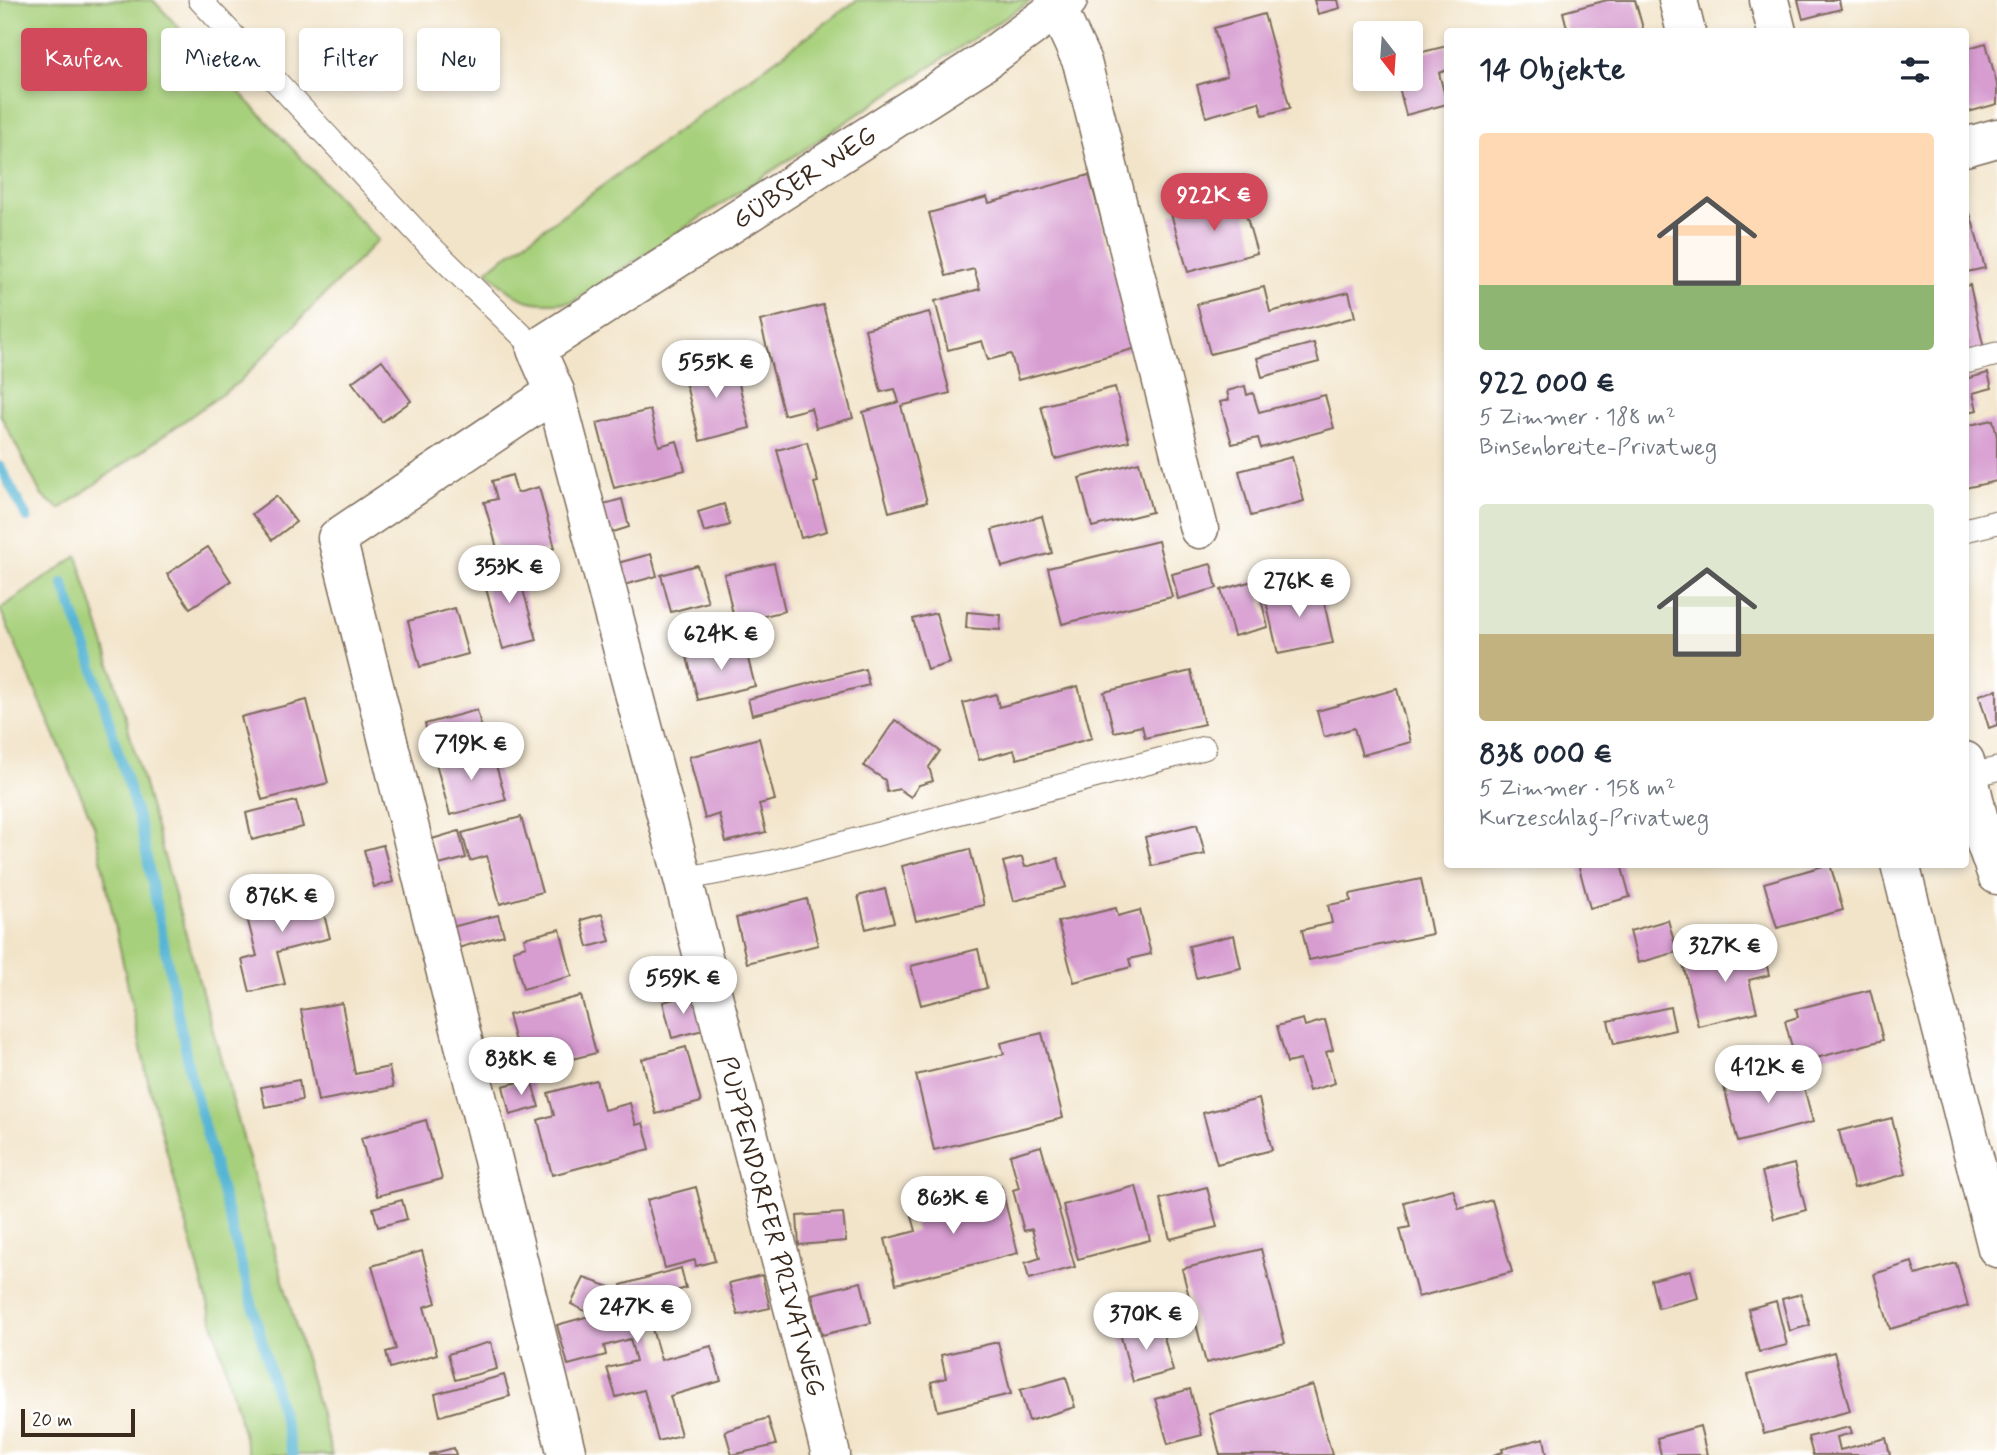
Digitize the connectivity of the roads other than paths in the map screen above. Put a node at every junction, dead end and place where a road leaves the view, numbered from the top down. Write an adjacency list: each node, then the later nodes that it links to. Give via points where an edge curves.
1 (200, 0): 9 (lane, via 429,245)
2 (1678, 0): 5 (street)
3 (1769, 0): 6 (street)
4 (1063, 4): 9 (street, GÜBSER WEG, via 985,61); 14 (street, via 1082,62)
5 (1685, 28)
6 (1776, 28)
7 (1997, 138): 8 (street)
8 (1969, 146)
9 (536, 349): 12 (street, PUPPENDORFER PRIVATWEG)
10 (1997, 354): 11 (lane)
11 (1969, 361)
12 (555, 392): 20 (street, PUPPENDORFER PRIVATWEG); 22 (street, via 337,538)
13 (1997, 522): 15 (lane)
14 (1199, 529)
15 (1969, 529)
16 (1204, 748): 20 (lane, via 772,862)
17 (1977, 769): 19 (street, via 1982,833)
18 (1901, 868): 21 (street)
19 (1997, 875)
20 (683, 879): 23 (street, PUPPENDORFER PRIVATWEG)
21 (1997, 1248)
22 (568, 1455)
23 (831, 1455)

